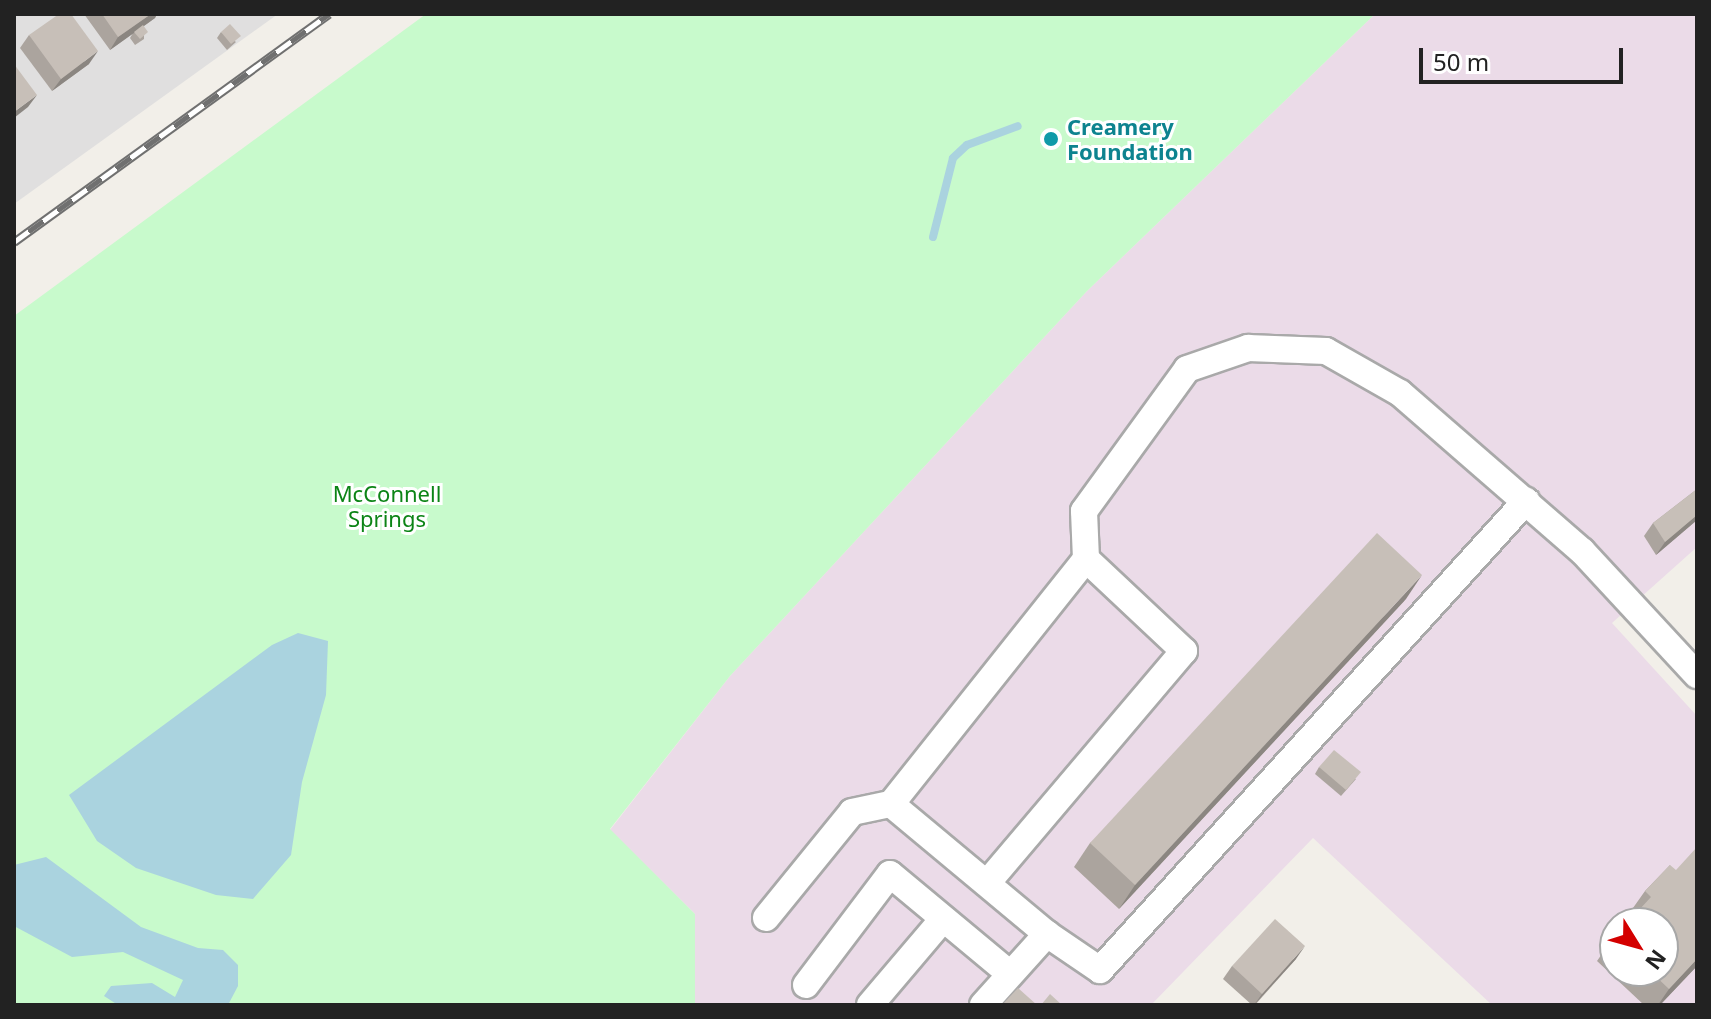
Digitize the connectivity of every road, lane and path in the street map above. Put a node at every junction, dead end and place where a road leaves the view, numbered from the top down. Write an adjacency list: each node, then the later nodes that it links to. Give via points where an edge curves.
1 (1526, 501): 2 (street, via 1400,393 1326,351 1248,348 1187,369 1084,511); 3 (street, via 1582,551); 8 (street, via 1100,970)
2 (1086, 559): 4 (street); 5 (street, via 1184,651)
3 (1697, 675)
4 (891, 804): 5 (street); 6 (street, via 852,812)
5 (988, 882): 8 (street)
6 (766, 918)
7 (943, 919): 9 (street); 10 (street, via 890,874); 11 (street)
8 (1047, 934): 9 (street)
9 (1010, 974): 12 (street)
10 (806, 985)
11 (870, 1005)
12 (983, 1005)

